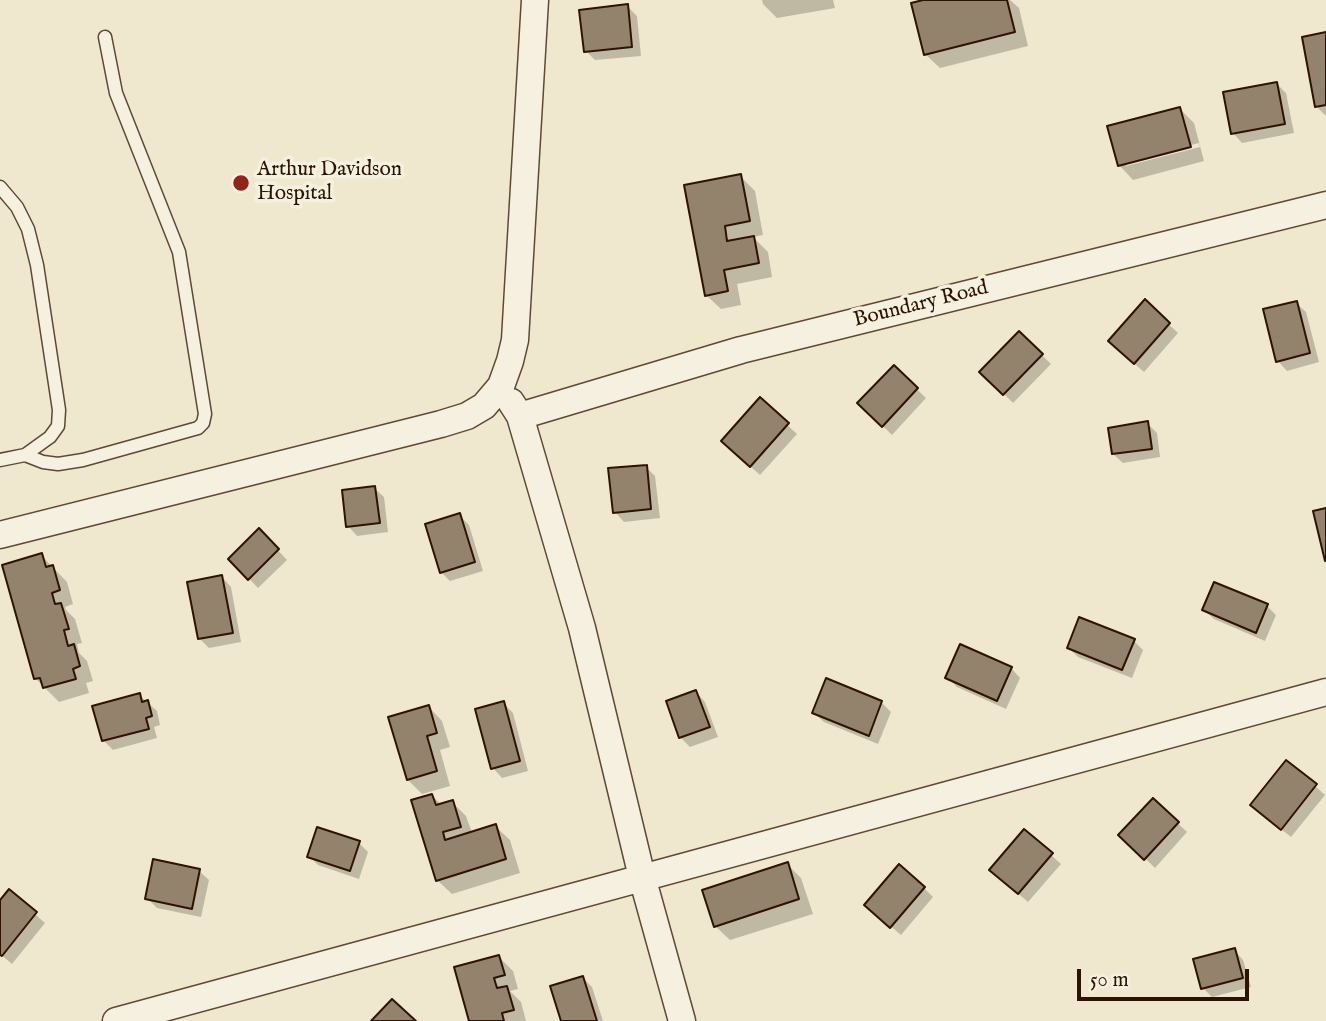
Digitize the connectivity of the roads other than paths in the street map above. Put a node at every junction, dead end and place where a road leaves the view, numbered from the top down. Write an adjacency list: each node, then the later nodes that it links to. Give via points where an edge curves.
1 (536, 0): 5 (street, via 515,340)
2 (105, 37): 7 (lane, via 116,93 179,252 205,414 198,428 83,460 58,464)
3 (0, 187): 7 (lane, via 28,229 59,410 58,426 50,437)
4 (1326, 205): 6 (street, Boundary Road, via 741,350)
5 (501, 386): 6 (street); 9 (street, via 484,406 441,424)
6 (520, 416): 11 (street, via 582,628)
7 (25, 455): 8 (lane)
8 (0, 460)
9 (0, 535)
10 (1326, 692): 11 (street)
11 (642, 877): 12 (street); 13 (street)
12 (116, 1021)
13 (682, 1021)

